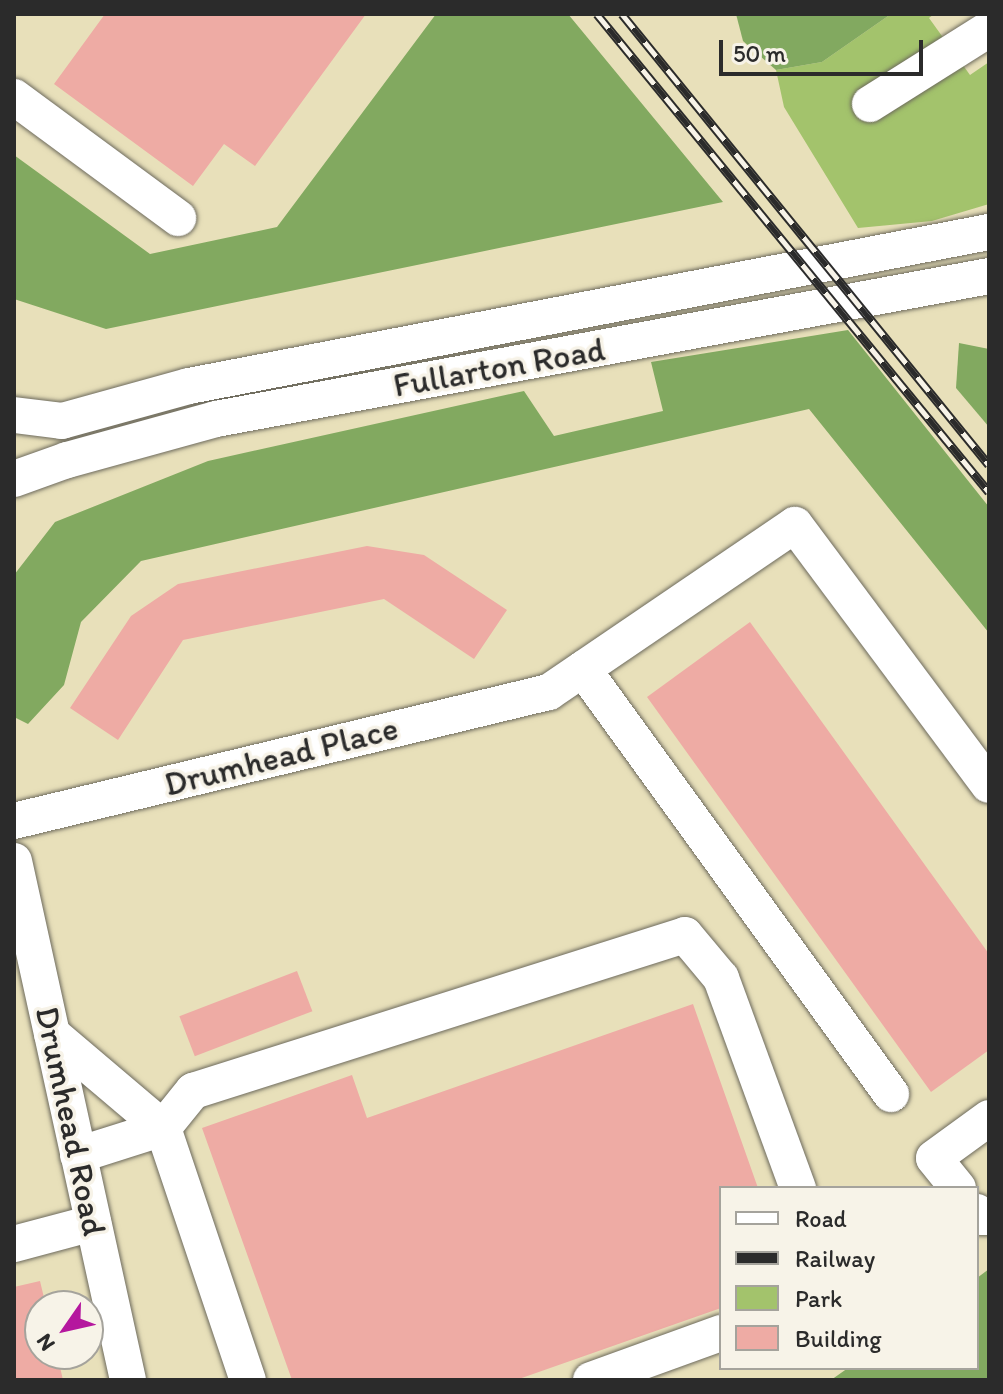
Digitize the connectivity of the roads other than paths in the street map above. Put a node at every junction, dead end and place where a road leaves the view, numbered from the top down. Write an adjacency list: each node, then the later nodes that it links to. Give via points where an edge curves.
1 (989, 29): 3 (street)
2 (14, 97): 4 (street)
3 (870, 104)
4 (178, 218)
5 (989, 232): 7 (street, Fullarton Road, via 205,383 62,421)
6 (989, 276): 8 (street, Fullarton Road, via 216,419)
7 (14, 415)
8 (14, 479)
9 (583, 669): 10 (street, via 795,525); 11 (street, Drumhead Place, via 549,692); 14 (street)
10 (989, 785)
11 (14, 821)
12 (14, 861): 13 (street, Drumhead Road)
13 (52, 1034): 16 (street); 17 (street, Drumhead Road)
14 (891, 1094)
15 (989, 1118): 19 (street, via 934,1158)
16 (163, 1128): 17 (street); 18 (street, via 193,1091 685,935 721,978); 24 (street)
17 (78, 1155): 20 (street, Drumhead Road)
18 (797, 1186)
19 (956, 1186)
20 (93, 1223): 21 (street); 23 (street, Drumhead Road)
21 (14, 1244)
22 (719, 1334): 25 (street)
23 (128, 1380)
24 (248, 1380)
25 (591, 1380)

